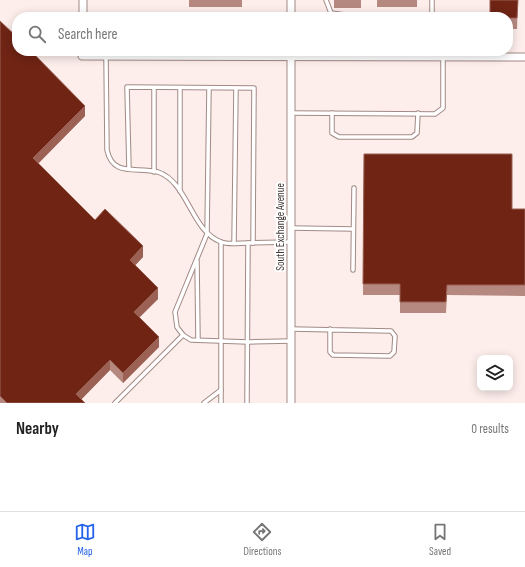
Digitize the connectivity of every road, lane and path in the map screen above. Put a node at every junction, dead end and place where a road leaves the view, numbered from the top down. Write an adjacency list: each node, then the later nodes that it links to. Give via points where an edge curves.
1 (83, 0): 5 (street)
2 (291, 0): 6 (street)
3 (326, 0): 7 (lane)
4 (432, 0): 8 (lane)
5 (83, 12)
6 (291, 12)
7 (330, 12)
8 (432, 12)
9 (106, 56): 21 (lane, via 107,150 114,166)
10 (291, 56): 18 (street, South Exchange Avenue)
11 (439, 56): 12 (street)
12 (443, 57): 13 (street); 20 (lane, via 443,108 434,114)
13 (525, 57)
14 (154, 88): 15 (lane); 21 (lane, via 127,88); 22 (lane)
15 (180, 88): 16 (lane); 24 (lane)
16 (209, 88): 17 (lane); 27 (lane)
17 (236, 88): 30 (lane); 32 (lane, via 254,88)
18 (291, 113): 19 (lane); 25 (street, South Exchange Avenue)
19 (332, 113): 20 (lane); 20 (lane, via 332,133 339,137 412,137 417,133)
20 (418, 113)
21 (129, 169): 22 (lane)
22 (154, 172): 24 (lane, via 173,181)
23 (354, 188): 26 (lane)
24 (180, 192): 27 (lane)
25 (291, 228): 26 (lane); 29 (street, South Exchange Avenue)
26 (353, 230): 34 (lane)
27 (207, 234): 28 (lane); 33 (lane)
28 (221, 242): 30 (lane); 39 (lane)
29 (291, 242): 32 (lane); 35 (street, South Exchange Avenue)
30 (234, 243): 31 (lane)
31 (248, 243): 32 (lane); 41 (lane)
32 (253, 243)
33 (197, 258): 37 (lane, via 175,312 177,327); 38 (lane)
34 (353, 270)
35 (291, 329): 36 (lane); 40 (street, South Exchange Avenue)
36 (330, 329): 36 (lane, via 391,330 395,336 394,352 390,356 333,356 330,352)
37 (183, 335): 38 (lane, via 191,340); 43 (lane)
38 (198, 340): 39 (lane)
39 (222, 341): 41 (lane); 42 (lane)
40 (291, 341): 41 (lane); 47 (street, South Exchange Avenue)
41 (248, 342): 46 (lane)
42 (221, 390): 44 (lane); 45 (lane)
43 (115, 403)
44 (204, 403)
45 (221, 403)
46 (247, 403)
47 (291, 403)

